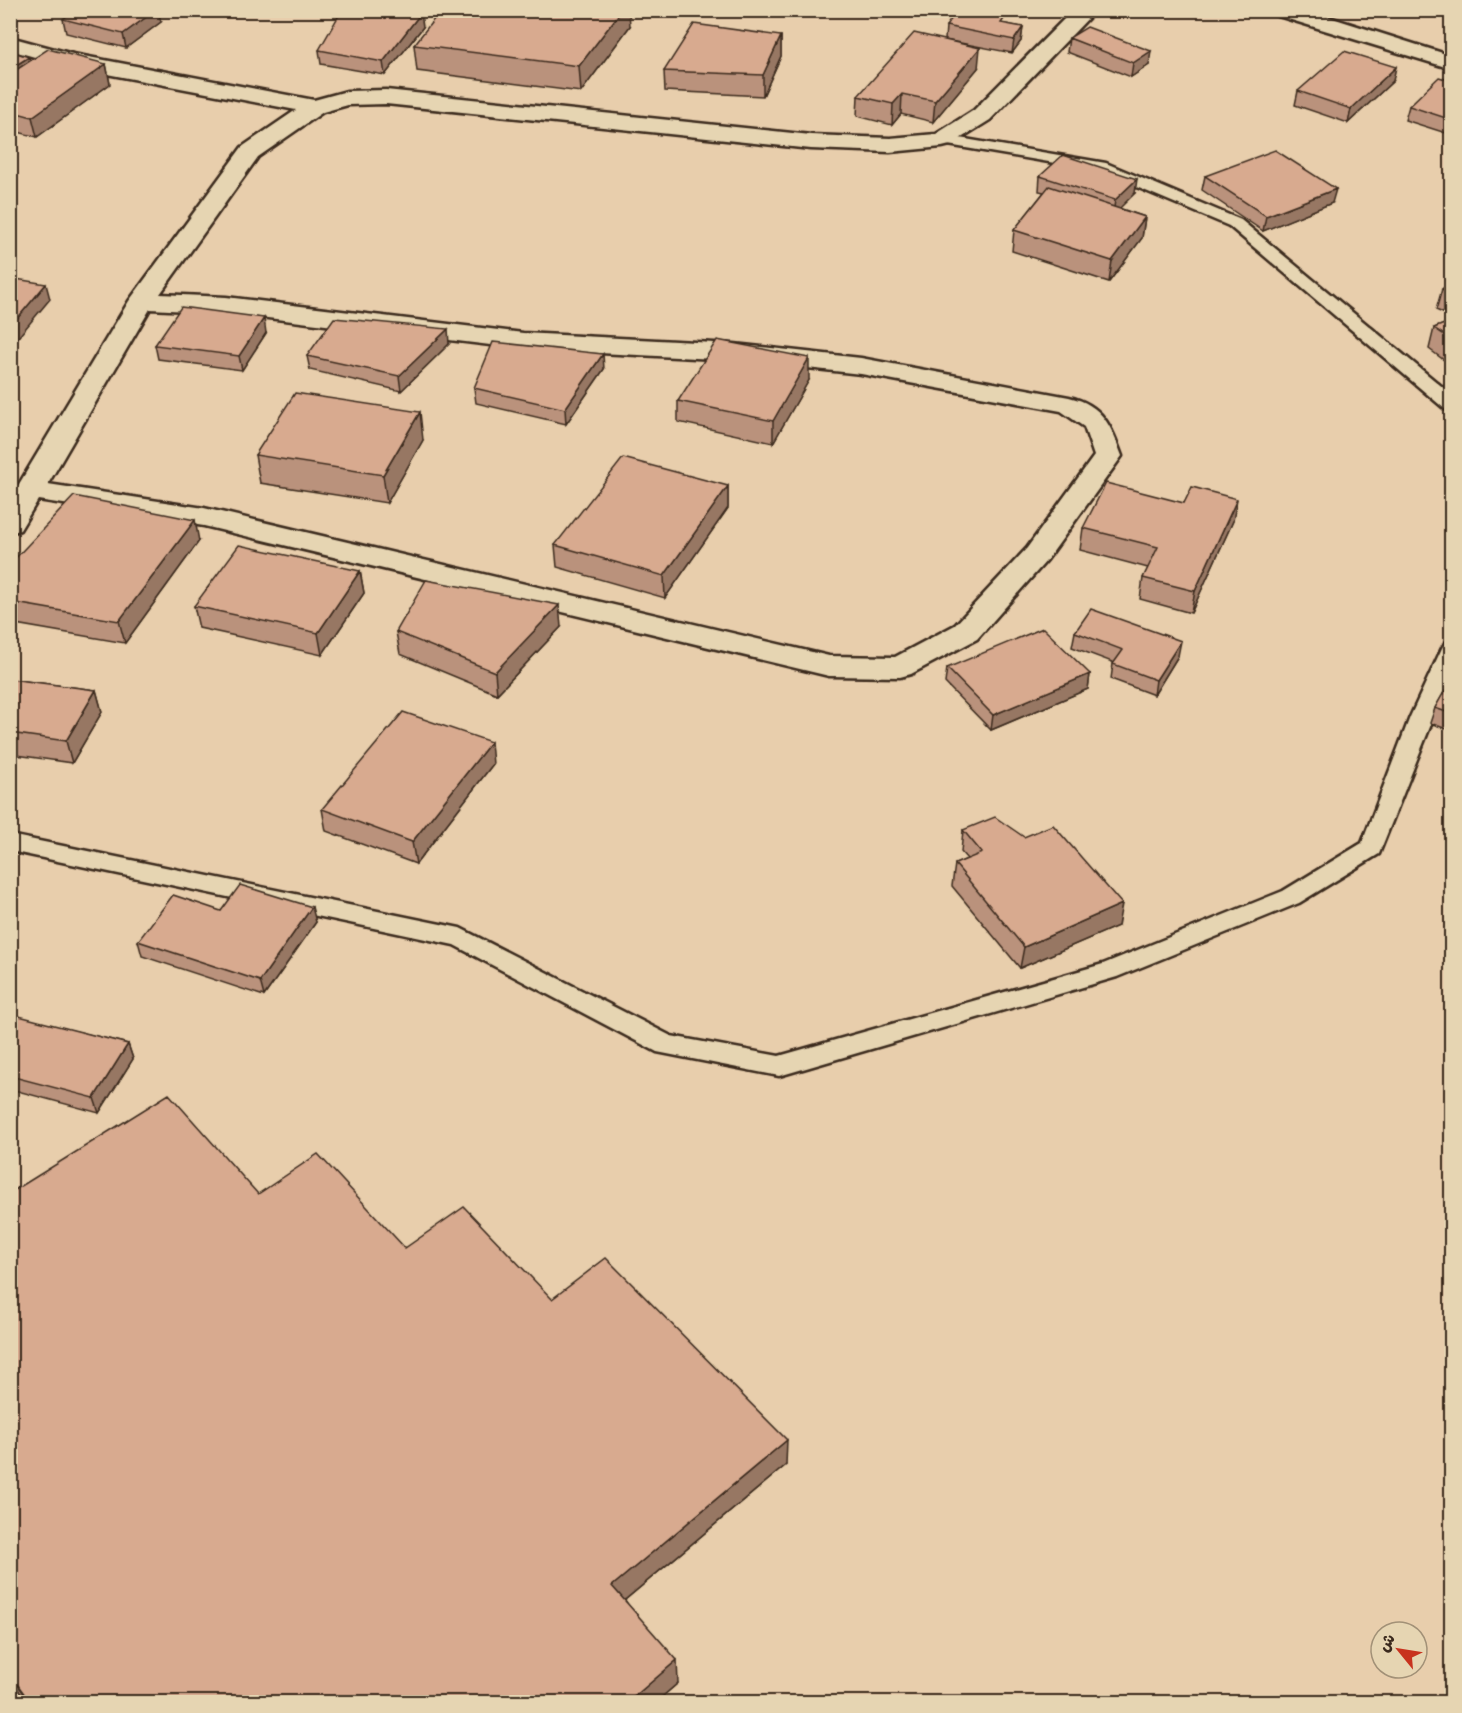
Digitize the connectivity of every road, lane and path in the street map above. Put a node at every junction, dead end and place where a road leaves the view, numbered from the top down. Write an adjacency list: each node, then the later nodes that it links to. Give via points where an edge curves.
1 (1086, 10): 6 (street, via 982,115)
2 (1283, 10): 4 (street)
3 (10, 42): 5 (street, via 70,60)
4 (1452, 63)
5 (315, 107): 6 (street, via 347,98 386,97 811,142 890,146); 7 (street, via 250,152)
6 (942, 140): 8 (lane, via 1100,166 1235,223)
7 (142, 301): 9 (street); 9 (street, via 226,305 523,341 724,351 861,366 1069,405 1096,423 1108,456 1037,554 966,632 900,666 829,666 204,517)
8 (1452, 406)
9 (30, 490): 10 (street)
10 (10, 524)
11 (1452, 648): 12 (lane, via 1371,848 1291,897 1108,971 779,1066 666,1045 460,937)
12 (10, 843)

